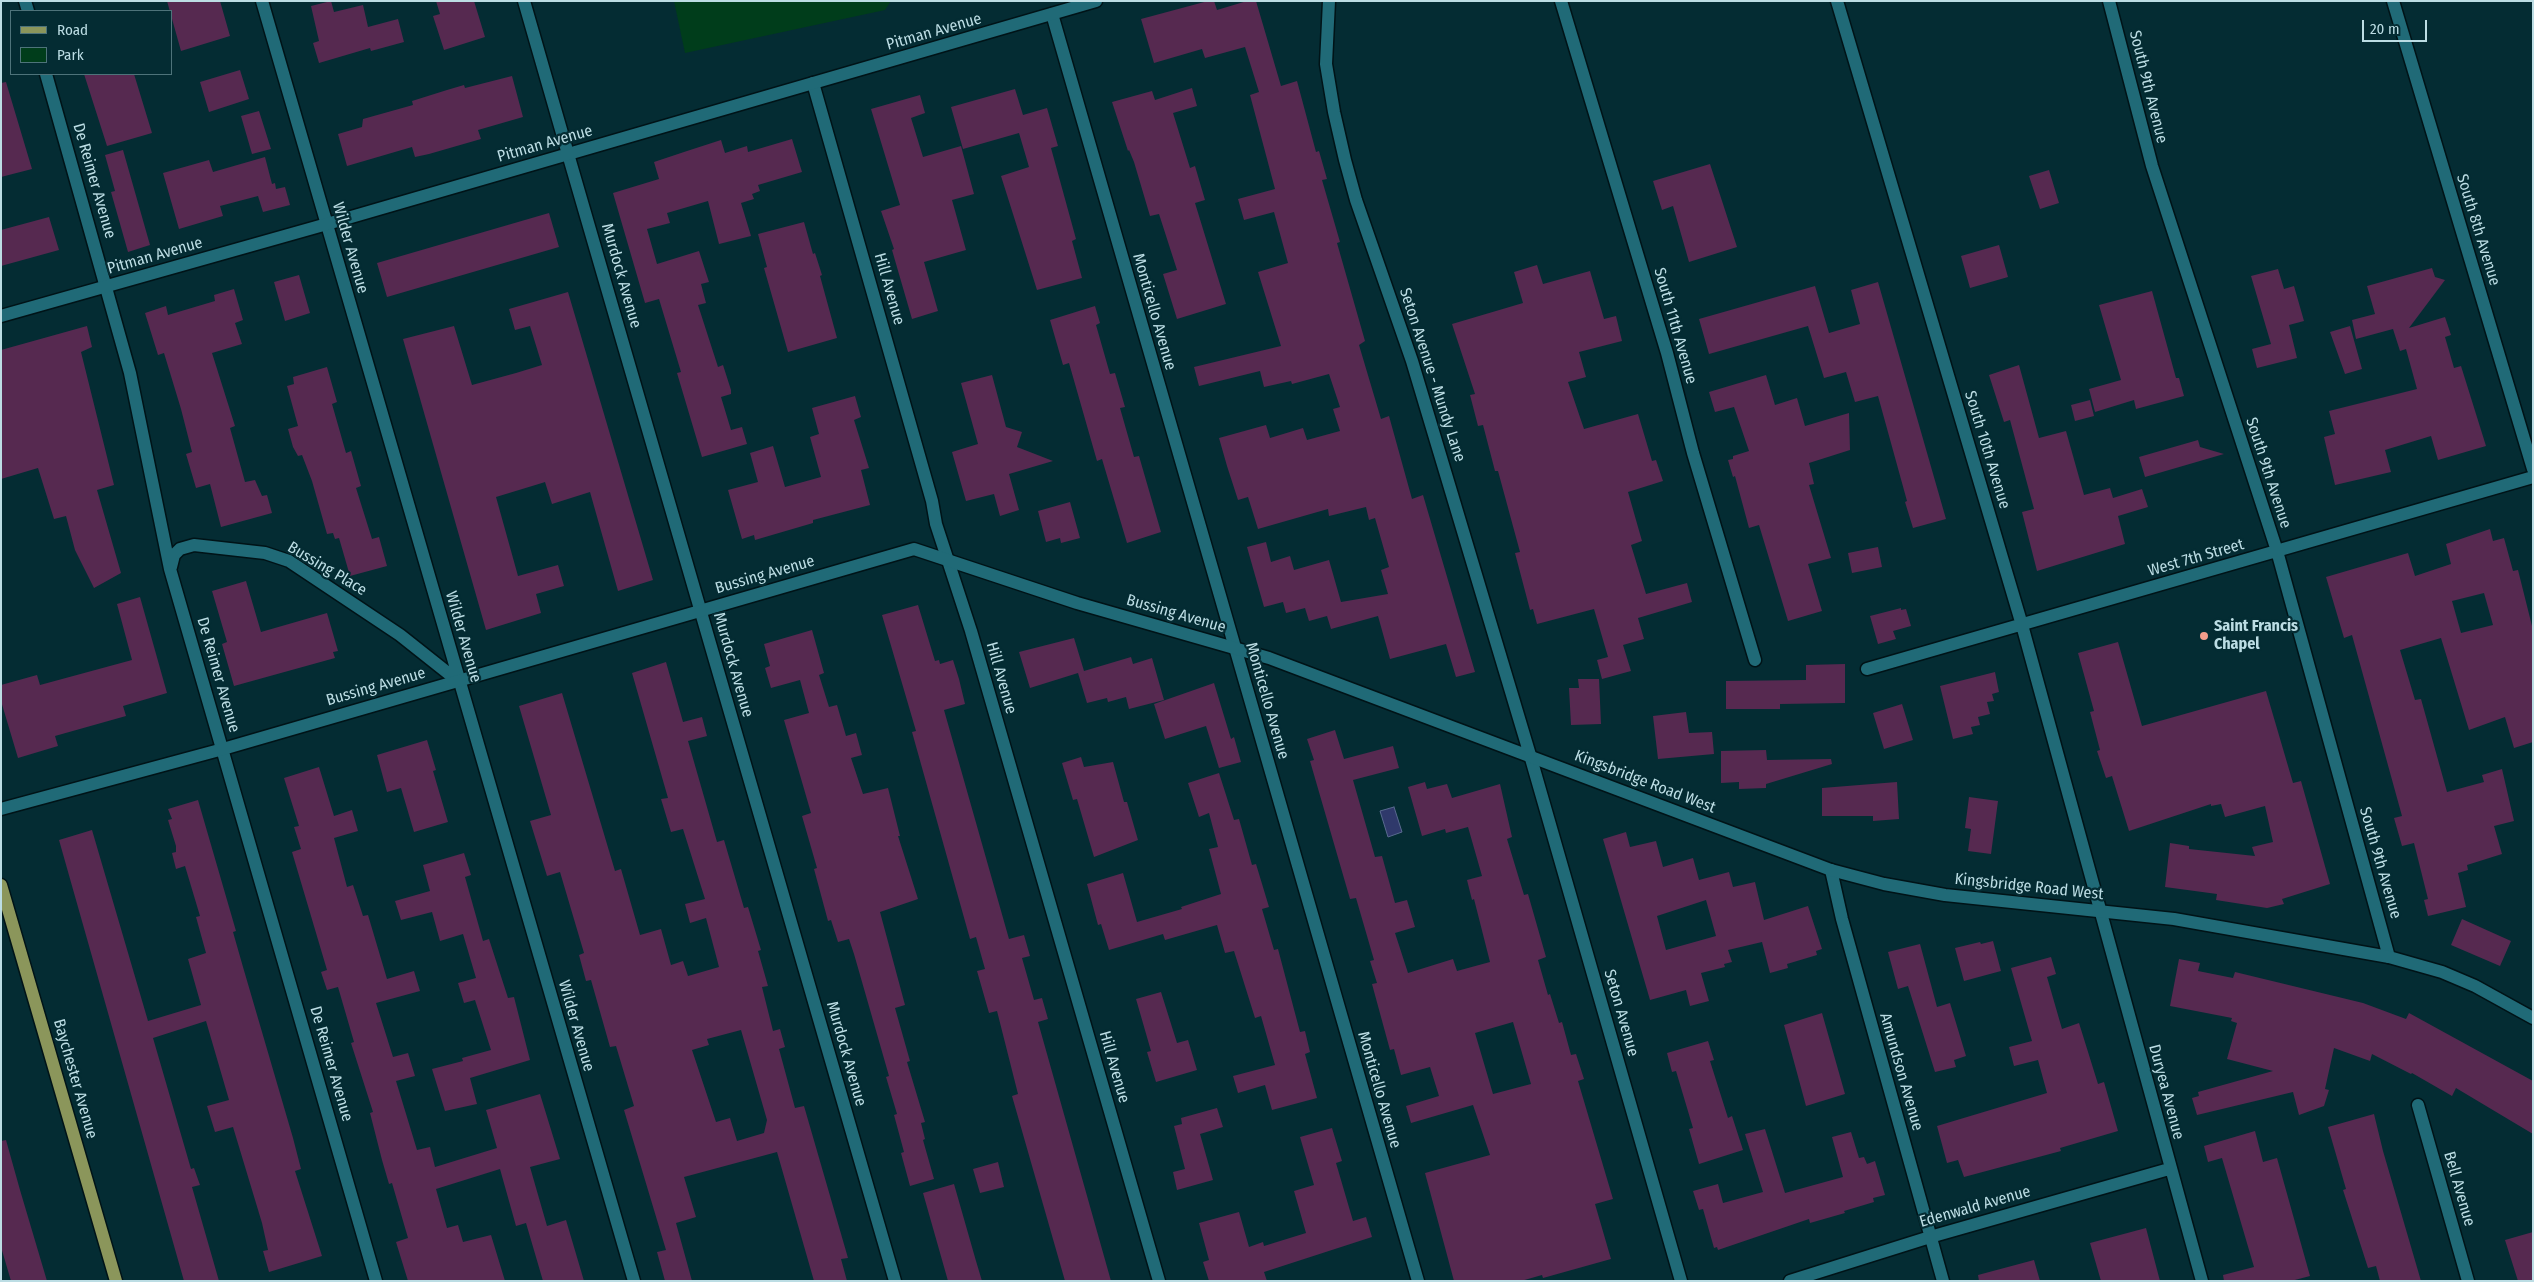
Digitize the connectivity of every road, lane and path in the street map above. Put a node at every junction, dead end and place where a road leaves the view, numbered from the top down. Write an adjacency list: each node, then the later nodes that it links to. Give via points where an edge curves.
1 (262, 1): 13 (street, Wilder Avenue)
2 (524, 1): 12 (street, Murdock Avenue)
3 (1096, 1): 9 (street, Pitman Avenue)
4 (1328, 1): 28 (street, Seton Avenue - Mundy Lane, via 1326,64 1345,160 1412,361)
5 (1561, 1): 24 (street, South 11th Avenue)
6 (1837, 1): 22 (street, South 10th Avenue)
7 (2109, 1): 18 (street, South 9th Avenue, via 2152,166)
8 (2393, 1): 16 (street, South 8th Avenue)
9 (1052, 14): 11 (street, Pitman Avenue); 23 (street, Monticello Avenue)
10 (46, 75): 14 (street, De Reimer Avenue)
11 (814, 83): 12 (street, Pitman Avenue); 19 (street, Hill Avenue)
12 (568, 154): 13 (street, Pitman Avenue); 21 (street, Murdock Avenue)
13 (326, 224): 14 (street, Pitman Avenue); 26 (street, Wilder Avenue)
14 (107, 286): 15 (street, Pitman Avenue); 20 (street, De Reimer Avenue, via 130,373)
15 (1, 316)
16 (2533, 469)
17 (2533, 477): 18 (street, West 7th Street)
18 (2277, 552): 22 (street, West 7th Street); 33 (street, South 9th Avenue)
19 (946, 560): 21 (street, Bussing Avenue, via 914,549); 23 (street, Bussing Avenue, via 1077,603); 42 (street, Hill Avenue, via 971,631)
20 (170, 569): 26 (street, Bussing Place, via 174,555 180,549 194,545 265,553 289,561 400,635); 27 (street, De Reimer Avenue)
21 (701, 611): 26 (street, Bussing Avenue); 41 (street, Murdock Avenue)
22 (2022, 625): 25 (street, West 7th Street); 32 (street, South 10th Avenue)
23 (1234, 647): 28 (street, Bussing Avenue); 43 (street, Monticello Avenue)
24 (1756, 660)
25 (1867, 669)
26 (458, 680): 27 (street, Bussing Avenue); 40 (street, Wilder Avenue)
27 (223, 749): 29 (street, Bussing Avenue); 39 (street, De Reimer Avenue)
28 (1530, 755): 30 (street, Kingsbridge Road West); 44 (street, Seton Avenue)
29 (1, 809)
30 (1831, 870): 32 (street, Kingsbridge Road West, via 1945,895); 37 (street, Amundson Avenue, via 1844,928)
31 (1, 886): 38 (main road, Baychester Avenue)
32 (2102, 910): 33 (street, Kingsbridge Road West, via 2232,928); 36 (street, Duryea Avenue)
33 (2389, 957): 34 (street, Kingsbridge Road West, via 2442,972)
34 (2533, 1018)
35 (2418, 1105): 48 (street, Bell Avenue)
36 (2169, 1169): 37 (street, Edenwald Avenue); 47 (street, Duryea Avenue)
37 (1930, 1237): 45 (street, Edenwald Avenue); 46 (street, Amundson Avenue)
38 (116, 1281)
39 (376, 1281)
40 (634, 1281)
41 (895, 1281)
42 (1159, 1281)
43 (1418, 1281)
44 (1681, 1281)
45 (1790, 1281)
46 (1943, 1281)
47 (2202, 1281)
48 (2468, 1281)

